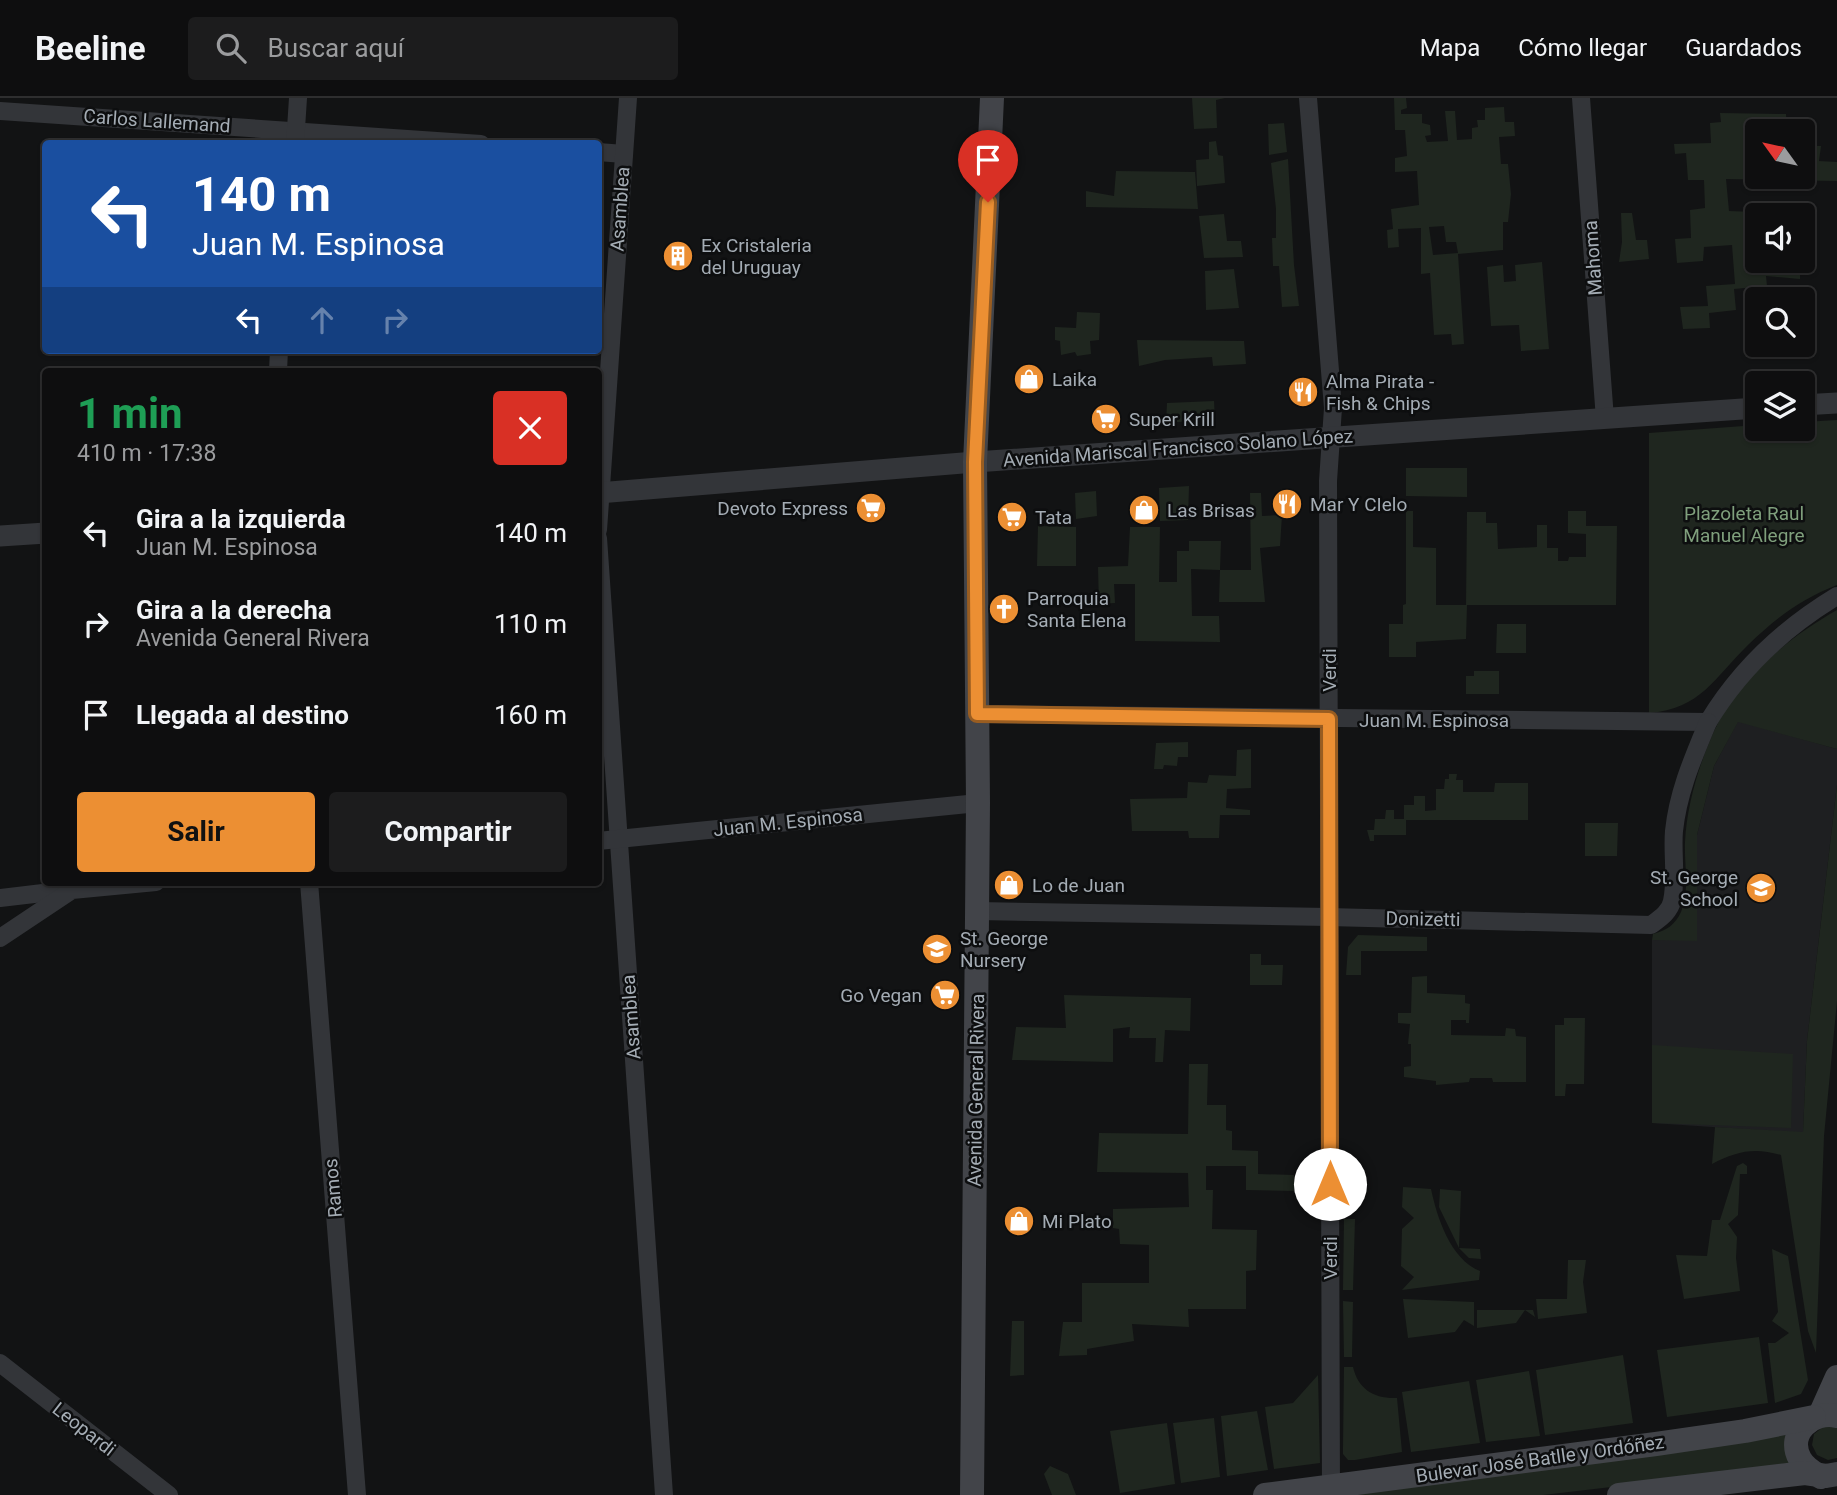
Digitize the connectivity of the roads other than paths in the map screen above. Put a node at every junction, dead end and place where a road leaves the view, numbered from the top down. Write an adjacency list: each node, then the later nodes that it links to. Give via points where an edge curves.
1 (298, 98): 7 (street)
2 (628, 98): 10 (street, Asamblea)
3 (992, 98): 16 (main road, Avenida General Rivera)
4 (1308, 98): 15 (street, Verdi, via 1333,408)
5 (1581, 98): 14 (street, Mahoma)
6 (0, 111): 7 (street, Carlos Lallemand)
7 (295, 137): 8 (street, Carlos Lallemand)
8 (375, 140)
9 (602, 152): 10 (street)
10 (624, 154): 17 (street, Asamblea)
11 (1837, 403): 12 (street)
12 (1815, 404)
13 (1745, 409): 14 (street, Avenida Mariscal Francisco Solano López)
14 (1605, 419): 15 (street, Avenida Mariscal Francisco Solano López)
15 (1331, 438): 16 (street, Avenida Mariscal Francisco Solano López); 24 (street, Verdi)
16 (975, 462): 18 (street, Avenida Mariscal Francisco Solano López); 23 (main road, Avenida General Rivera)
17 (602, 465)
18 (602, 493)
19 (42, 533): 20 (street)
20 (0, 536)
21 (602, 595): 27 (street, Asamblea)
22 (1837, 596): 25 (street, via 1771,643)
23 (977, 714): 24 (street, Juan M. Espinosa); 26 (main road, Avenida General Rivera)
24 (1329, 719): 25 (street, Juan M. Espinosa); 34 (street, Verdi)
25 (1707, 722): 34 (street, Donizetti, via 1679,797 1672,903 1651,925)
26 (978, 803): 27 (street, Juan M. Espinosa); 33 (main road, Avenida General Rivera)
27 (619, 839): 28 (street, Juan M. Espinosa); 44 (street, Asamblea)
28 (602, 841)
29 (114, 886): 31 (street)
30 (309, 886): 43 (street, Ramos)
31 (72, 890): 32 (street); 35 (street)
32 (0, 898)
33 (977, 911): 34 (street, Donizetti); 45 (main road, Avenida General Rivera)
34 (1328, 916): 40 (street, Verdi)
35 (0, 938)
36 (0, 1363): 42 (street, Leopardi)
37 (1837, 1377): 38 (main road)
38 (1824, 1416): 39 (main road, via 1803,1427 1797,1447 1801,1461); 40 (main road, Bulevar José Batlle y Ordóñez)
39 (1827, 1474): 41 (main road); 47 (main road)
40 (1331, 1491): 46 (main road, Bulevar José Batlle y Ordóñez)
41 (1837, 1492)
42 (169, 1495)
43 (357, 1495)
44 (664, 1495)
45 (972, 1495)
46 (1265, 1495)
47 (1619, 1495)

